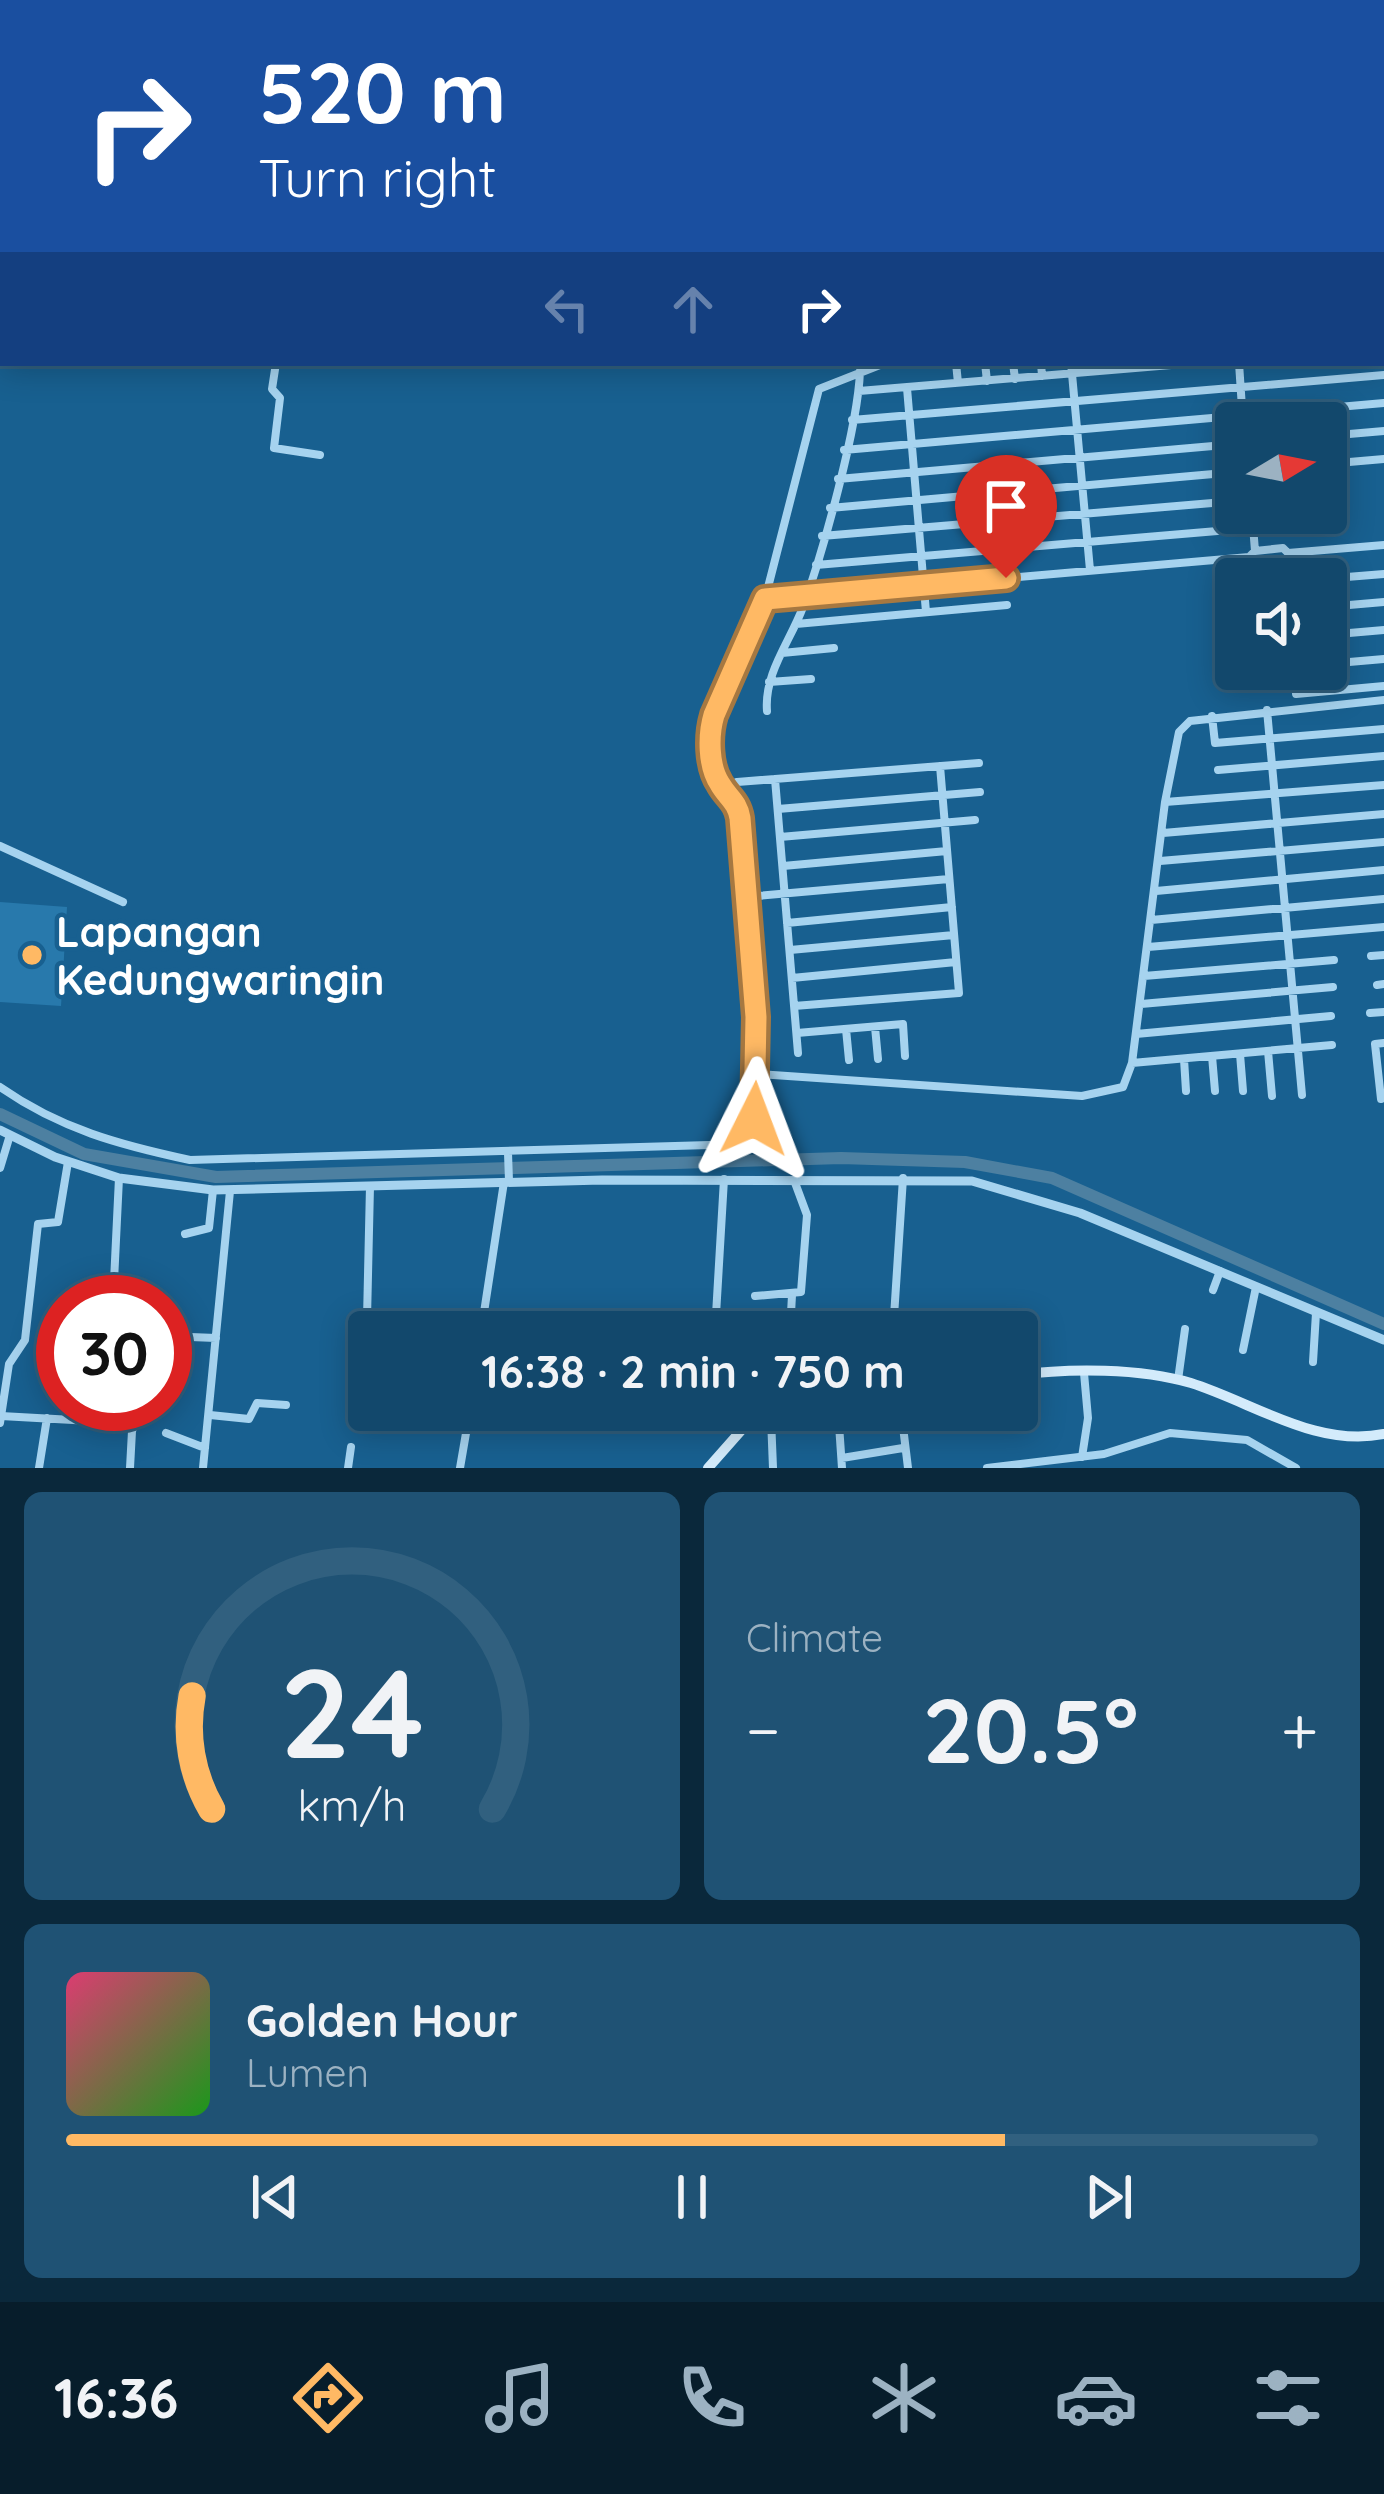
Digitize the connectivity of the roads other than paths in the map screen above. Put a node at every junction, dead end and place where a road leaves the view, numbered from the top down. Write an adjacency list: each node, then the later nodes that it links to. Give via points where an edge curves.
1 (275, 366): 32 (street, via 274,448)
2 (876, 366): 10 (street)
3 (956, 366): 15 (street)
4 (985, 366): 14 (street)
5 (1013, 366): 13 (street)
6 (1041, 366): 12 (street)
7 (1121, 366): 9 (street)
8 (1239, 366): 16 (street)
9 (1072, 368): 12 (street); 19 (street)
10 (860, 371): 18 (street); 58 (street, via 823,383 814,399)
11 (1384, 375): 16 (street)
12 (1042, 376): 13 (street)
13 (1015, 379): 14 (street)
14 (987, 381): 15 (street)
15 (958, 383): 17 (street)
16 (1240, 387): 19 (street); 20 (street)
17 (907, 388): 18 (street); 23 (street)
18 (860, 391): 24 (street)
19 (1073, 401): 23 (street); 26 (street)
20 (1241, 402)
21 (1384, 403): 22 (street)
22 (1347, 407)
23 (909, 415): 24 (street); 29 (street)
24 (852, 420): 31 (street)
25 (1215, 421): 26 (street)
26 (1076, 430): 29 (street); 33 (street)
27 (1384, 430): 28 (street)
28 (1347, 434)
29 (912, 444): 31 (street); 36 (street)
30 (1215, 446): 33 (street)
31 (844, 450): 38 (street)
32 (320, 455)
33 (1079, 457): 36 (street); 39 (street)
34 (1384, 459): 35 (street)
35 (1347, 462)
36 (914, 472): 38 (street); 40 (street)
37 (1215, 474): 39 (street)
38 (838, 478): 42 (street)
39 (1082, 485): 40 (street); 43 (street)
40 (916, 500): 42 (street); 44 (street)
41 (1215, 503): 43 (street)
42 (830, 508): 47 (street)
43 (1084, 514): 44 (street); 48 (street)
44 (919, 528): 47 (street); 51 (street)
45 (1215, 531): 48 (street)
46 (1254, 534): 50 (street)
47 (822, 536): 52 (street)
48 (1087, 542): 51 (street); 53 (street)
49 (1384, 545): 50 (street)
50 (1256, 550): 53 (street)
51 (921, 556): 52 (street); 56 (street)
52 (816, 565): 57 (street)
53 (1090, 570): 56 (street)
54 (1384, 574): 55 (street)
55 (1347, 577)
56 (924, 585): 57 (street); 62 (street)
57 (807, 595): 58 (street); 63 (street)
58 (765, 599): 110 (street, via 711,725 716,776 738,807)
59 (1384, 602): 61 (street)
60 (1007, 605): 62 (street)
61 (1347, 605)
62 (926, 612): 63 (street)
63 (796, 624): 67 (street)
64 (1384, 630): 65 (street)
65 (1347, 633)
66 (835, 648): 67 (street)
67 (782, 653): 71 (street)
68 (1384, 658): 69 (street)
69 (1347, 662)
70 (812, 679): 71 (street)
71 (769, 682): 76 (street)
72 (1384, 686): 73 (street)
73 (1296, 694)
74 (1384, 700): 75 (street)
75 (1268, 710): 77 (street); 79 (street)
76 (766, 711)
77 (1212, 716): 79 (street, via 1215,742); 91 (street, via 1179,732)
78 (1384, 729): 79 (street)
79 (1270, 738): 83 (street)
80 (1384, 756): 83 (street)
81 (979, 763): 82 (street)
82 (940, 766): 85 (street); 90 (street)
83 (1272, 766): 84 (street); 89 (street)
84 (1218, 770)
85 (775, 779): 86 (street); 92 (street)
86 (737, 782)
87 (1384, 785): 89 (street)
88 (980, 792): 90 (street)
89 (1275, 794): 91 (street); 96 (street)
90 (943, 795): 92 (street); 95 (street)
91 (1165, 802): 97 (street)
92 (778, 809): 98 (street)
93 (1384, 814): 96 (street)
94 (975, 820): 95 (street)
95 (945, 823): 98 (street); 101 (street)
96 (1277, 823): 97 (street); 102 (street)
97 (1163, 832): 103 (street)
98 (780, 837): 104 (street)
99 (1384, 842): 102 (street)
100 (0, 846): 112 (street)
101 (947, 851): 104 (street); 106 (street)
102 (1280, 851): 103 (street); 107 (street)
103 (1160, 861): 108 (street)
104 (782, 866): 109 (street)
105 (1384, 869): 107 (street)
106 (950, 879): 109 (street); 113 (street)
107 (1282, 879): 108 (street); 114 (street)
108 (1156, 890): 115 (street)
109 (785, 893): 110 (street); 116 (street)
110 (746, 897): 153 (street)
111 (1384, 899): 114 (street)
112 (123, 902)
113 (952, 907): 116 (street); 118 (street)
114 (1285, 908): 115 (street); 119 (street)
115 (1151, 920): 120 (street)
116 (787, 922): 121 (street)
117 (1384, 927): 119 (street)
118 (954, 935): 121 (street); 125 (street)
119 (1287, 935): 120 (street); 126 (street)
120 (1148, 947): 127 (street)
121 (790, 950): 128 (street)
122 (1384, 955): 123 (street)
123 (1371, 956)
124 (1334, 959): 126 (street)
125 (956, 962): 128 (street); 132 (street, via 959,993)
126 (1290, 963): 127 (street); 130 (street)
127 (1144, 976): 131 (street)
128 (792, 978): 132 (street)
129 (1333, 987): 130 (street)
130 (1292, 991): 131 (street); 136 (street)
131 (1141, 1004): 140 (street)
132 (794, 1006): 139 (street)
133 (1384, 1012): 134 (street)
134 (1370, 1013)
135 (1331, 1016): 136 (street)
136 (1295, 1019): 140 (street); 143 (street)
137 (875, 1027): 138 (street); 147 (street, via 903,1024); 149 (street)
138 (846, 1029): 139 (street); 151 (street)
139 (796, 1033): 145 (street)
140 (1136, 1034): 152 (street)
141 (1384, 1043): 160 (street, via 1375,1044)
142 (1331, 1045): 143 (street)
143 (1298, 1048): 144 (street); 159 (street)
144 (1268, 1051): 146 (street); 158 (street)
145 (798, 1053)
146 (1240, 1054): 148 (street); 157 (street)
147 (905, 1056)
148 (1212, 1056): 150 (street); 156 (street)
149 (878, 1059)
150 (1184, 1059): 152 (street); 155 (street)
151 (849, 1060)
152 (1132, 1064): 153 (street, via 1123,1087 1082,1096)
153 (758, 1074): 162 (street, via 754,1129 745,1144)
154 (0, 1087): 162 (street, via 59,1124 190,1160)
155 (1186, 1091)
156 (1215, 1091)
157 (1243, 1091)
158 (1272, 1096)
159 (1302, 1096)
160 (1381, 1099)
161 (5, 1133): 163 (street); 164 (street)
162 (508, 1157): 169 (street)
163 (68, 1162): 166 (street); 192 (street, via 58,1222 38,1224 25,1340)
164 (0, 1168)
165 (903, 1177): 168 (street); 174 (street, via 972,1181 1037,1197); 184 (street)
166 (118, 1178): 171 (street); 175 (street)
167 (724, 1179): 168 (street); 169 (street); 182 (street)
168 (793, 1179): 178 (street, via 808,1238 801,1292)
169 (507, 1181): 170 (street); 181 (street)
170 (370, 1184): 172 (street); 180 (street)
171 (213, 1190): 172 (street); 173 (street, via 208,1228)
172 (230, 1191): 188 (street)
173 (185, 1234)
174 (1220, 1271): 176 (street); 177 (street)
175 (113, 1275)
176 (1256, 1287): 185 (street); 190 (street)
177 (1213, 1290)
178 (792, 1295): 179 (street); 183 (street)
179 (755, 1296)
180 (367, 1311)
181 (485, 1311)
182 (716, 1311)
183 (791, 1311)
184 (894, 1311)
185 (1316, 1312): 189 (street); 193 (street)
186 (1185, 1329): 196 (street)
187 (192, 1337): 188 (street)
188 (216, 1338): 198 (street)
189 (1384, 1340)
190 (1243, 1350)
191 (0, 1358): 192 (street)
192 (12, 1360): 199 (street)
193 (1312, 1362)
194 (1084, 1372): 195 (main road); 196 (main road); 213 (street)
195 (1038, 1374)
196 (1178, 1380): 209 (main road, via 1336,1438)
197 (286, 1405): 198 (street, via 257,1402 249,1419)
198 (209, 1415): 210 (street)
199 (1, 1418): 200 (street)
200 (36, 1418)
201 (45, 1431): 215 (street)
202 (132, 1431): 216 (street)
203 (466, 1431): 219 (street)
204 (736, 1431): 220 (main road)
205 (772, 1431): 221 (street)
206 (840, 1431): 214 (street)
207 (902, 1431): 212 (street)
208 (166, 1432): 210 (street)
209 (1384, 1434)
210 (206, 1448): 217 (street)
211 (351, 1448): 218 (street)
212 (903, 1448): 214 (street); 222 (street)
213 (1082, 1457): 223 (street); 224 (street, via 1190,1433 1247,1440)
214 (842, 1463)
215 (39, 1468)
216 (130, 1468)
217 (203, 1468)
218 (348, 1468)
219 (460, 1468)
220 (708, 1468)
221 (773, 1468)
222 (908, 1468)
223 (987, 1468)
224 (1297, 1468)

